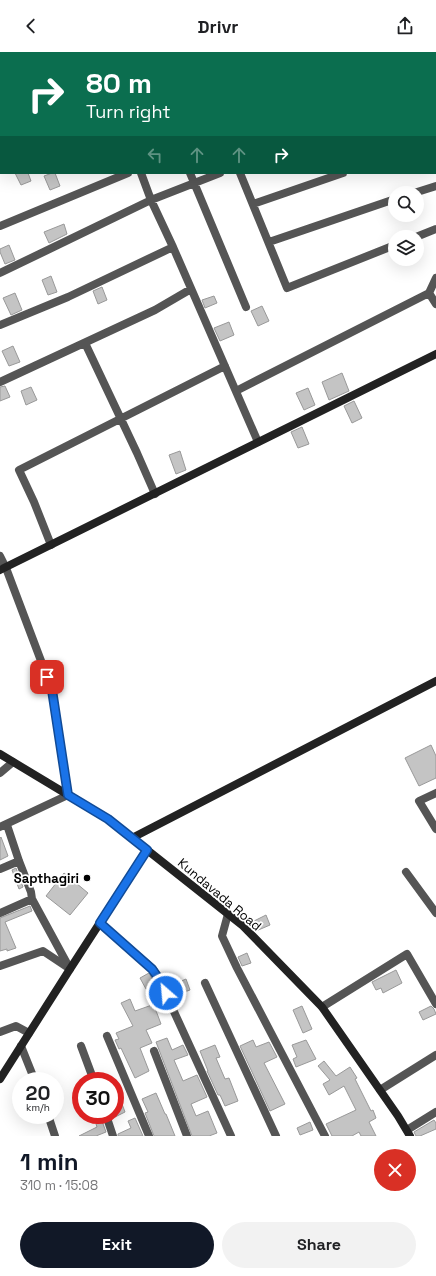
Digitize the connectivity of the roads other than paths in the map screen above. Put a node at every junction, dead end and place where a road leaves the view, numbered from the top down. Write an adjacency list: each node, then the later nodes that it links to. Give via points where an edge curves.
1 (126, 174): 13 (street)
2 (141, 174): 10 (street)
3 (190, 174): 7 (street)
4 (217, 174): 7 (street)
5 (240, 174): 12 (street)
6 (341, 174): 12 (street)
7 (194, 182): 10 (street); 24 (street)
8 (436, 186): 9 (street)
9 (424, 190)
10 (151, 200): 17 (street); 19 (street)
11 (388, 202): 16 (street)
12 (253, 204): 16 (street)
13 (0, 226)
14 (436, 229): 15 (street)
15 (424, 234)
16 (269, 242): 18 (street, via 287,288)
17 (173, 247): 21 (street); 25 (street)
18 (388, 248)
19 (0, 273)
20 (436, 278): 22 (street)
21 (191, 289): 26 (street, via 155,310); 28 (street)
22 (429, 293): 23 (street); 30 (street)
23 (436, 304)
24 (246, 307)
25 (0, 326)
26 (85, 342): 29 (street); 31 (street)
27 (436, 354): 32 (street)
28 (225, 366): 30 (street); 31 (street)
29 (0, 382)
30 (236, 391): 32 (street)
31 (120, 419): 33 (street); 34 (street, via 19,470)
32 (258, 442): 33 (street)
33 (155, 494): 34 (street)
34 (51, 545): 36 (street)
35 (0, 556): 36 (street)
36 (3, 569): 42 (street, via 52,690)
37 (436, 681): 45 (street)
38 (0, 754): 39 (street, Kundavada Road)
39 (13, 762): 40 (street); 42 (street, Kundavada Road)
40 (0, 773)
41 (436, 793): 44 (street, via 419,802)
42 (68, 795): 43 (street); 45 (street, Kundavada Road, via 108,819)
43 (3, 826): 47 (street)
44 (436, 829)
45 (132, 838): 46 (street, Kundavada Road)
46 (147, 850): 52 (street, Kundavada Road); 54 (street)
47 (19, 861): 48 (street); 50 (street)
48 (0, 869)
49 (406, 872): 53 (street)
50 (32, 899): 51 (street); 56 (street)
51 (0, 913)
52 (228, 914): 59 (street, Kundavada Road, via 242,925); 81 (street, via 222,936)
53 (436, 914)
54 (100, 923): 56 (street); 79 (street, via 152,969 159,979)
55 (0, 966): 56 (street, via 43,951)
56 (70, 969): 61 (street)
57 (204, 983): 80 (street)
58 (436, 1004): 59 (street, via 407,954)
59 (322, 1007): 70 (street, Kundavada Road)
60 (0, 1032): 61 (street, via 16,1026)
61 (30, 1033): 63 (street)
62 (107, 1036): 77 (street)
63 (21, 1046): 67 (street); 69 (street)
64 (81, 1046): 68 (street)
65 (154, 1051): 78 (street)
66 (436, 1055): 70 (street)
67 (32, 1072)
68 (91, 1072)
69 (0, 1079)
70 (380, 1090): 74 (street, Kundavada Road)
71 (436, 1112): 74 (street)
72 (51, 1124): 75 (street)
73 (109, 1124): 76 (street)
74 (408, 1133)
75 (56, 1136)
76 (113, 1136)
77 (149, 1136)
78 (187, 1136)
79 (231, 1136)
80 (276, 1136)
81 (325, 1136)

